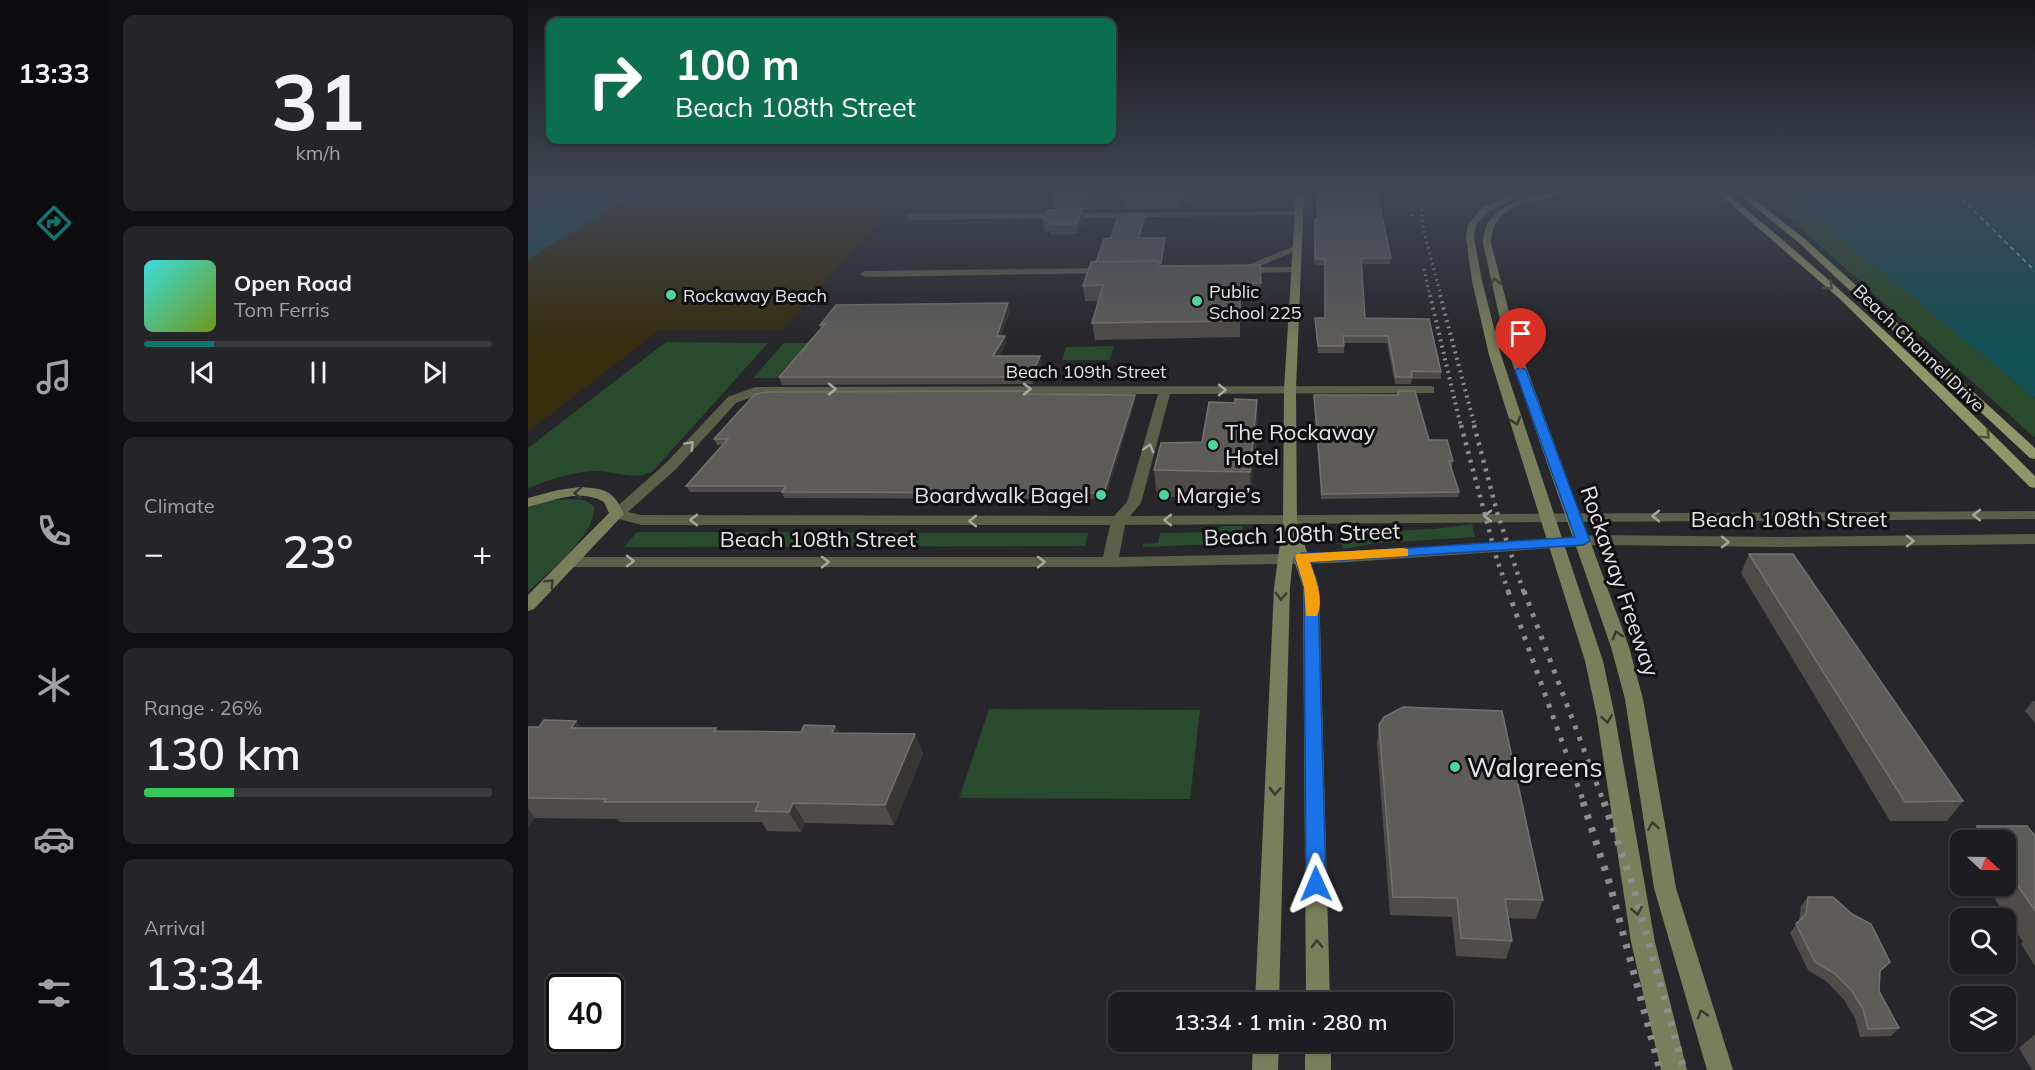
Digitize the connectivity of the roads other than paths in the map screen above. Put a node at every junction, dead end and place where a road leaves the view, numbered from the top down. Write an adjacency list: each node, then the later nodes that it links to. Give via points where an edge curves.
1 (1296, 243): 6 (street)
2 (1471, 243): 20 (street, one-way to 20, via 1487,328)
3 (1488, 243): 21 (street, Rockaway Freeway, one-way to 3, via 1511,342)
4 (1784, 243): 16 (main road, Beach Channel Drive, one-way to 16)
5 (1803, 243): 15 (main road, Beach Channel Drive)
6 (1295, 249): 8 (street); 9 (street)
7 (1227, 270): 8 (street)
8 (1239, 270): 9 (street)
9 (1294, 270): 13 (street)
10 (1114, 271): 11 (street)
11 (865, 274)
12 (1165, 390): 13 (street, Beach 109th Street, one-way to 13); 18 (street, Beach 109th Street, one-way to 12, via 671,466 729,403 743,394 773,389); 22 (street, one-way to 12, via 1134,503)
13 (1290, 390): 14 (street, Beach 109th Street); 23 (street)
14 (1430, 390)
15 (2035, 455)
16 (2035, 484)
17 (528, 503): 18 (street, one-way to 17, via 610,499 597,493 565,493)
18 (617, 514): 22 (street, Beach 108th Street, one-way to 18, via 642,520); 28 (street)
19 (2035, 515): 21 (street, Beach 108th Street, one-way to 21)
20 (1547, 516): 21 (street, Beach 108th Street); 23 (street, Beach 108th Street, one-way to 23); 26 (street)
21 (1574, 516): 25 (street, Rockaway Freeway)
22 (1119, 519): 23 (street, Beach 108th Street, one-way to 22); 29 (street)
23 (1290, 521): 27 (street)
24 (2035, 539): 25 (street, Beach 108th Street, one-way to 24)
25 (1583, 541): 26 (street, Beach 108th Street); 38 (street, Rockaway Freeway, one-way to 25, via 1665,888 1628,673)
26 (1556, 542): 27 (street, Beach 108th Street); 37 (street, one-way to 37, via 1601,688 1636,902)
27 (1293, 558): 29 (street, Beach 108th Street); 31 (street, one-way to 31); 32 (street, one-way to 27, via 1311,587)
28 (571, 562): 29 (street, Beach 108th Street, one-way to 29); 30 (street, one-way to 28)
29 (1110, 562)
30 (528, 605)
31 (1269, 992)
32 (1318, 992)
33 (1266, 1052): 35 (street)
34 (1318, 1052): 36 (street)
35 (1265, 1070)
36 (1318, 1070)
37 (1674, 1070)
38 (1720, 1070)

